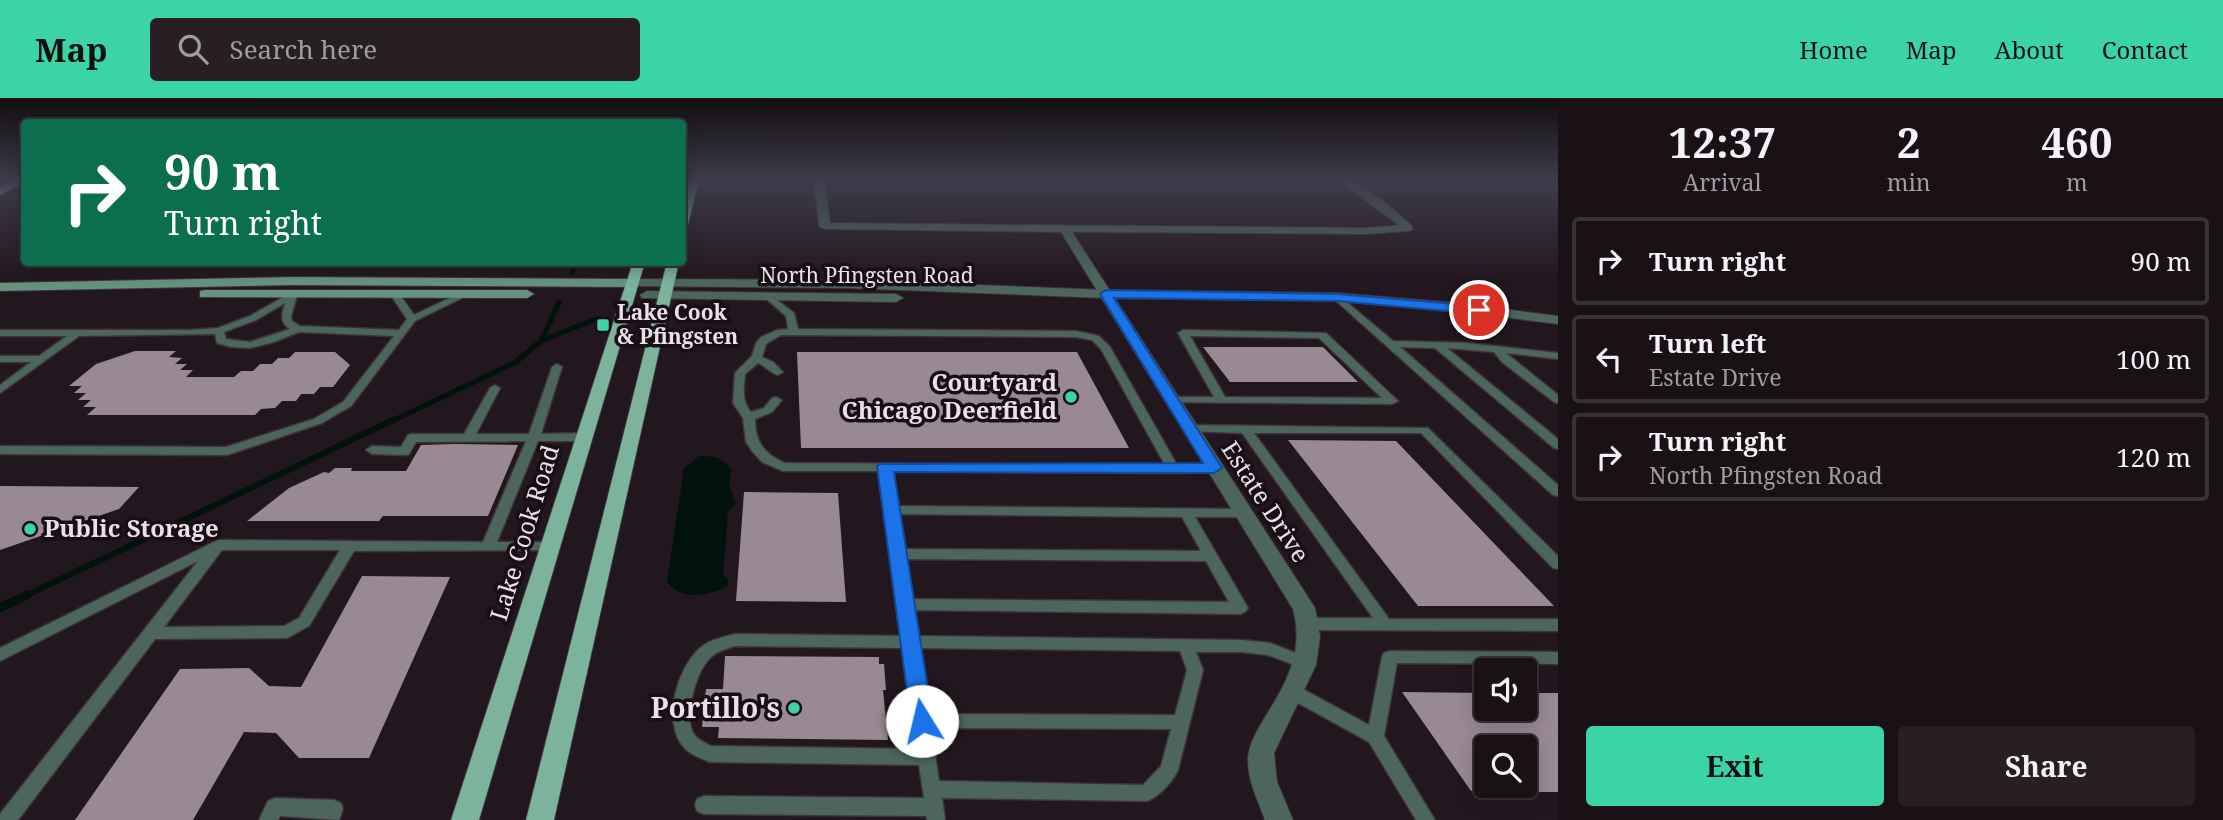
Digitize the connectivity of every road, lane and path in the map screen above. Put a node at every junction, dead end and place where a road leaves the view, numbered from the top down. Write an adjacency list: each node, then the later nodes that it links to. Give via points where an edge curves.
1 (823, 213): 3 (street, via 825,226)
2 (1388, 213): 3 (street, via 1408,229)
3 (1065, 229): 12 (street, Estate Drive)
4 (638, 266): 8 (main road, Lake Cook Road)
5 (672, 266): 9 (main road)
6 (0, 288): 7 (main road, via 293,281); 13 (main road, via 12,292)
7 (531, 288): 8 (main road); 11 (main road)
8 (630, 289): 9 (street, North Pfingsten Road); 44 (main road, Lake Cook Road)
9 (667, 289): 12 (street, North Pfingsten Road, via 848,285); 14 (street, North Pfingsten Road); 83 (main road)
10 (395, 294): 11 (main road); 13 (main road); 16 (lane)
11 (465, 294): 16 (lane)
12 (1106, 294): 14 (street, North Pfingsten Road); 15 (street, North Pfingsten Road); 36 (street, Estate Drive)
13 (292, 295): 18 (lane, via 286,317); 19 (lane)
14 (769, 297): 21 (lane, via 791,315)
15 (1337, 297): 17 (street, North Pfingsten Road); 24 (lane)
16 (412, 319): 23 (lane)
17 (1558, 320)
18 (298, 329): 19 (lane, via 267,342 242,345 221,341); 23 (lane)
19 (219, 331): 22 (lane)
20 (0, 332): 22 (lane)
21 (793, 332): 30 (lane, via 766,337 760,342); 50 (lane, via 1076,334 1095,338 1105,347)
22 (77, 333): 29 (lane)
23 (400, 333): 46 (lane, via 347,404 318,421 251,445 227,450)
24 (1391, 344): 25 (lane); 51 (lane)
25 (1437, 345): 26 (lane); 45 (lane)
26 (1496, 348): 27 (lane); 38 (lane)
27 (1557, 357)
28 (0, 359): 29 (lane)
29 (41, 359): 33 (lane)
30 (757, 359): 32 (lane); 39 (lane, via 740,373 737,402)
31 (557, 367): 42 (lane)
32 (778, 372)
33 (2, 387)
34 (495, 388): 43 (lane)
35 (776, 400): 39 (lane, via 768,410)
36 (1171, 400): 37 (lane); 40 (street, Estate Drive)
37 (1221, 400): 37 (lane, via 1260,401 1392,401 1322,335 1183,333)
38 (1558, 400)
39 (749, 417): 48 (lane, via 748,436 765,460 783,467)
40 (1189, 429): 41 (lane); 49 (street, Estate Drive)
41 (1245, 429): 61 (lane, via 1424,430); 64 (lane)
42 (534, 436): 43 (lane); 44 (lane); 57 (lane)
43 (468, 438): 47 (lane, via 412,438 405,451)
44 (584, 438): 58 (main road, Lake Cook Road)
45 (1558, 445)
46 (0, 450)
47 (372, 450)
48 (885, 467): 50 (lane); 52 (lane)
49 (1214, 468): 50 (lane); 54 (street, Estate Drive)
50 (1173, 469)
51 (1558, 492)
52 (891, 510): 53 (lane); 59 (lane)
53 (1186, 512): 54 (lane); 60 (lane)
54 (1243, 513): 63 (street, Estate Drive)
55 (218, 545): 56 (lane); 66 (lane); 69 (lane)
56 (350, 546): 57 (lane); 66 (lane, via 304,622 287,632)
57 (488, 547): 58 (lane)
58 (549, 547): 82 (main road, Lake Cook Road)
59 (897, 554): 60 (lane); 62 (lane)
60 (1211, 556): 62 (lane, via 1240,608)
61 (1558, 564)
62 (905, 604): 67 (lane)
63 (1311, 624): 64 (lane); 71 (street)
64 (1385, 624): 65 (lane)
65 (1558, 625)
66 (151, 633): 79 (lane)
67 (911, 643): 68 (lane); 73 (lane); 76 (lane, via 735,640 716,645 696,663 686,684 685,734 695,748 710,754)
68 (1186, 646): 71 (lane, via 1270,649); 74 (lane, via 1195,670)
69 (0, 654)
70 (1558, 658): 75 (lane, via 1390,657)
71 (1305, 663): 72 (street)
72 (1293, 692): 75 (lane); 84 (street, via 1261,757)
73 (922, 721): 74 (lane); 76 (lane)
74 (1182, 722): 78 (lane, via 1169,770 1147,793)
75 (1375, 737): 85 (lane)
76 (927, 757): 78 (lane)
77 (704, 805): 78 (lane)
78 (934, 805)
79 (7, 820)
80 (268, 820): 81 (lane, via 275,807 334,809)
81 (330, 820)
82 (464, 820)
83 (540, 820)
84 (1279, 820)
85 (1426, 820)

